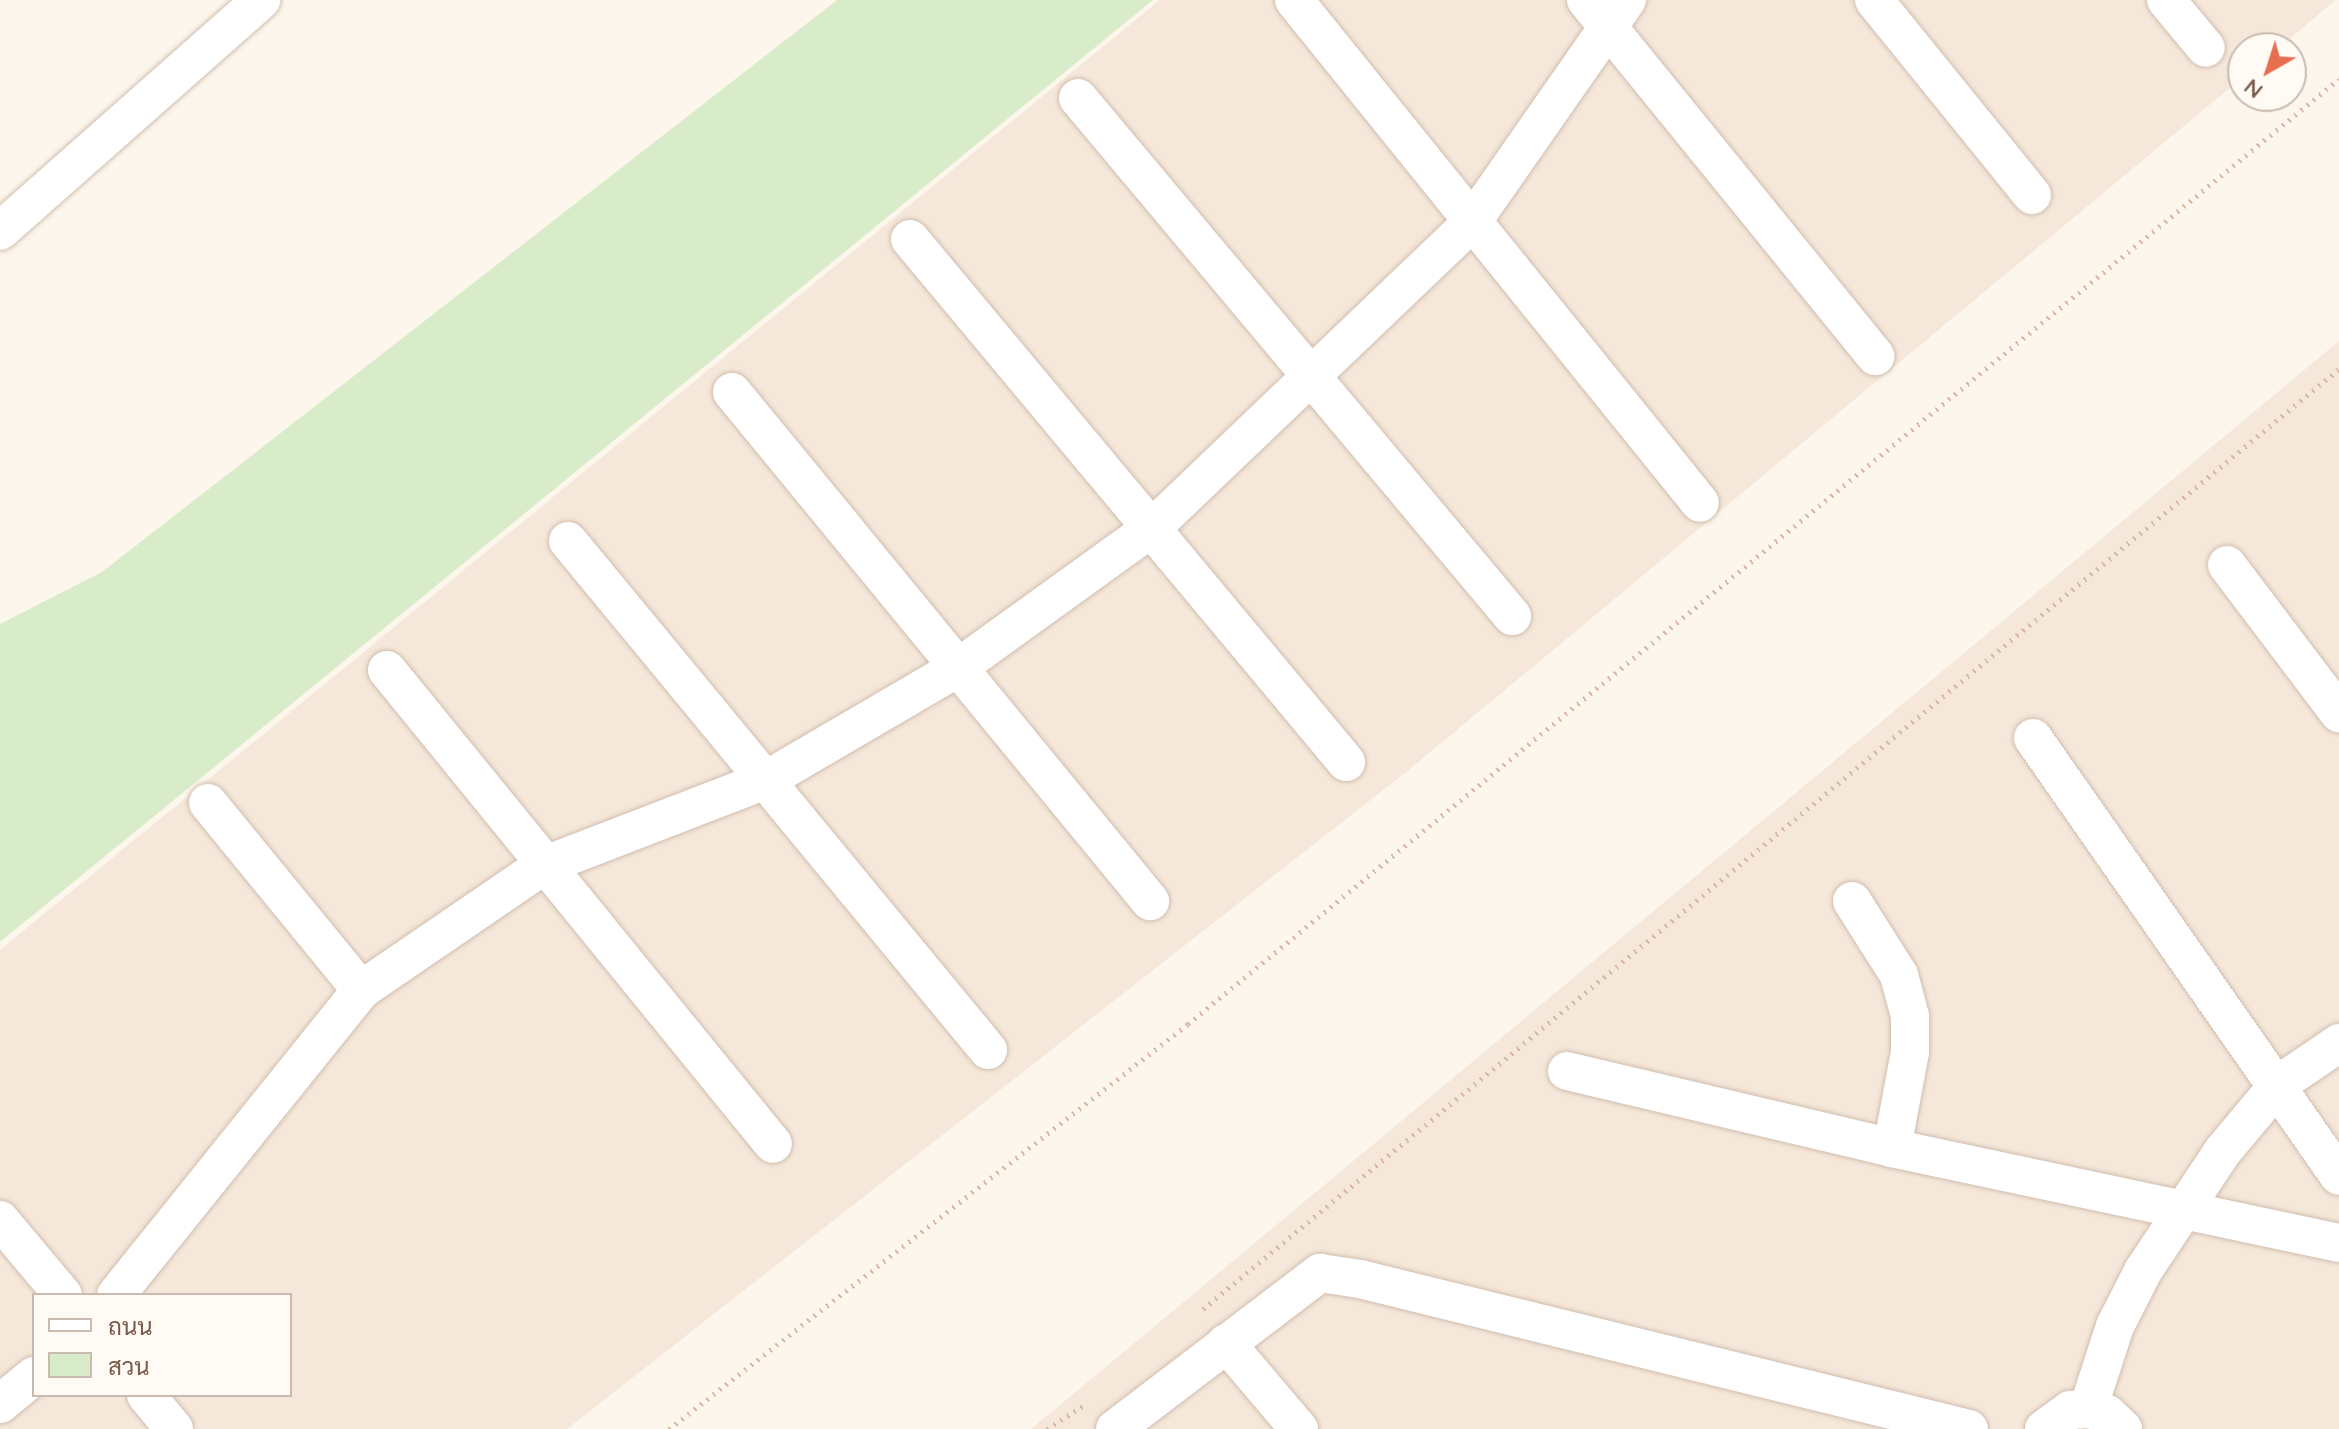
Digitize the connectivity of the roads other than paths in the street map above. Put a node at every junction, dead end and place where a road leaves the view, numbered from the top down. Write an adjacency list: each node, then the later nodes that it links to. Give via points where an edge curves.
1 (261, 0): 10 (street)
2 (1294, 0): 9 (street)
3 (1874, 0): 8 (street)
4 (2166, 0): 6 (street)
5 (1607, 9): 9 (street); 12 (street)
6 (2206, 48)
7 (1078, 98): 13 (street)
8 (2032, 195)
9 (1472, 222): 13 (street); 15 (street)
10 (0, 231)
11 (910, 239): 16 (street)
12 (1875, 356)
13 (1310, 380): 16 (street); 19 (street)
14 (732, 392): 20 (street)
15 (1700, 503)
16 (1152, 528): 20 (street); 24 (street)
17 (568, 541): 25 (street)
18 (2227, 565): 22 (street)
19 (1512, 616)
20 (959, 667): 25 (street); 28 (street)
21 (387, 670): 27 (street)
22 (2339, 713)
23 (2033, 738): 34 (street)
24 (1346, 762)
25 (766, 780): 27 (street); 32 (street)
26 (208, 803): 30 (street)
27 (543, 866): 30 (street); 35 (street)
28 (1150, 901)
29 (1852, 901): 36 (street, via 1899,975 1910,1016 1910,1052)
30 (361, 990): 42 (street)
31 (2339, 1043): 34 (street)
32 (988, 1050)
33 (1567, 1071): 36 (street)
34 (2279, 1084): 37 (street); 38 (street)
35 (773, 1144)
36 (1892, 1148): 38 (street)
37 (2339, 1176)
38 (2184, 1208): 40 (street); 47 (street, via 2115,1326)
39 (0, 1220): 41 (street)
40 (2339, 1243)
41 (61, 1293)
42 (118, 1293)
43 (1226, 1343): 48 (street); 50 (street); 51 (street, via 1320,1273)
44 (32, 1378): 46 (street)
45 (148, 1397): 49 (street)
46 (0, 1404)
47 (2088, 1409): 52 (street, via 2070,1410); 53 (street, via 2107,1414)
48 (1103, 1415)
49 (174, 1429)
50 (1299, 1429)
51 (1969, 1429)
52 (2044, 1429)
53 (2123, 1429)

